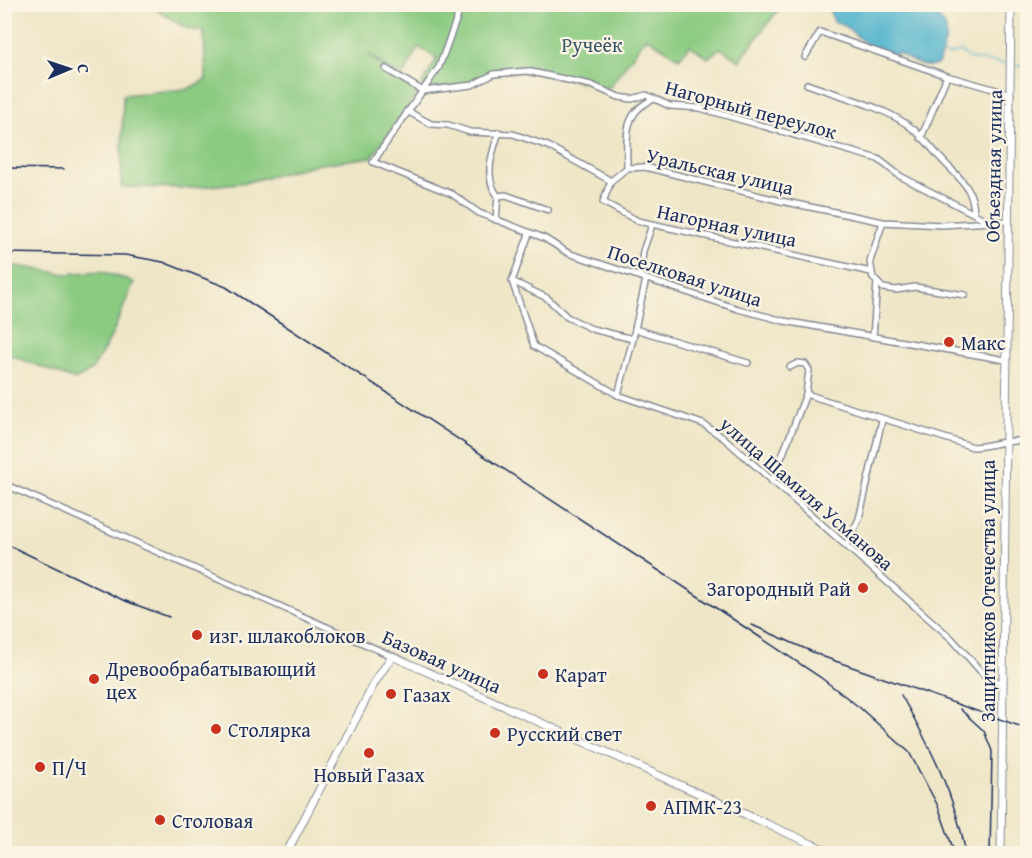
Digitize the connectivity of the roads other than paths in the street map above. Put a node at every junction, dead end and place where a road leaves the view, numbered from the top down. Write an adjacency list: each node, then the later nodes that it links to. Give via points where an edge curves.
1 (462, 4): 7 (street, via 439,67)
2 (1011, 4): 8 (main road, Объездная улица)
3 (805, 57): 5 (street, via 820,32)
4 (386, 69): 7 (street)
5 (947, 76): 8 (street); 12 (street)
6 (807, 84): 12 (street, via 889,116 915,130)
7 (423, 91): 9 (street, Нагорный переулок, via 471,85 494,74 527,71 591,85 619,97 646,95); 10 (street)
8 (1011, 94): 19 (main road, Объездная улица)
9 (654, 99): 13 (street, via 639,106 633,115 627,133); 17 (street, Нагорный переулок, via 670,106 700,108 878,159 900,176)
10 (407, 111): 11 (street, via 431,124 470,132); 18 (street, Поселковая улица, via 373,162 452,194)
11 (499, 132): 14 (street, via 548,146); 15 (street, via 490,170 490,187)
12 (921, 138): 17 (street, via 966,184 973,196)
13 (627, 168): 14 (street, Уральская улица); 20 (street, Уральская улица, via 645,167)
14 (611, 182): 22 (street, Нагорная улица, via 603,202)
15 (498, 196): 16 (street, via 506,195); 18 (street)
16 (548, 210)
17 (974, 212): 21 (street, Нагорный переулок)
18 (496, 220): 23 (street, Поселковая улица)
19 (1008, 220): 21 (street, Уральская улица); 30 (main road, Объездная улица)
20 (883, 222): 21 (street, Уральская улица); 24 (street, via 870,261)
21 (990, 222)
22 (652, 225): 24 (street, Нагорная улица); 25 (street, via 643,251)
23 (529, 234): 25 (street, Поселковая улица, via 568,253); 26 (street)
24 (871, 272): 27 (street)
25 (643, 278): 29 (street); 31 (street, Поселковая улица, via 784,321)
26 (512, 281): 32 (street, via 547,298 584,325); 37 (street, улица Шамиля Усманова, via 534,346)
27 (877, 282): 28 (street, via 883,288 896,290 915,287); 31 (street)
28 (965, 295)
29 (635, 329): 32 (street); 34 (street)
30 (1007, 329): 33 (main road, Защитников Отечества улица)
31 (873, 337): 33 (street, Поселковая улица)
32 (633, 339): 37 (street)
33 (1006, 360): 39 (main road, Защитников Отечества улица)
34 (748, 363)
35 (790, 367): 36 (street, via 798,363 809,369)
36 (806, 394): 38 (street); 41 (street)
37 (618, 395): 41 (street, улица Шамиля Усманова, via 704,424)
38 (882, 420): 39 (street, via 973,447); 43 (street, via 859,519)
39 (1005, 440): 40 (street); 45 (main road, Защитников Отечества улица)
40 (1028, 441)
41 (772, 482): 43 (street, улица Шамиля Усманова)
42 (4, 484): 44 (street, Базовая улица)
43 (846, 545): 45 (street, улица Шамиля Усманова, via 952,639 984,675)
44 (392, 656): 46 (main road); 47 (main road, Базовая улица)
45 (1003, 684): 48 (main road, Защитников Отечества улица)
46 (286, 854)
47 (834, 854)
48 (1001, 854)

